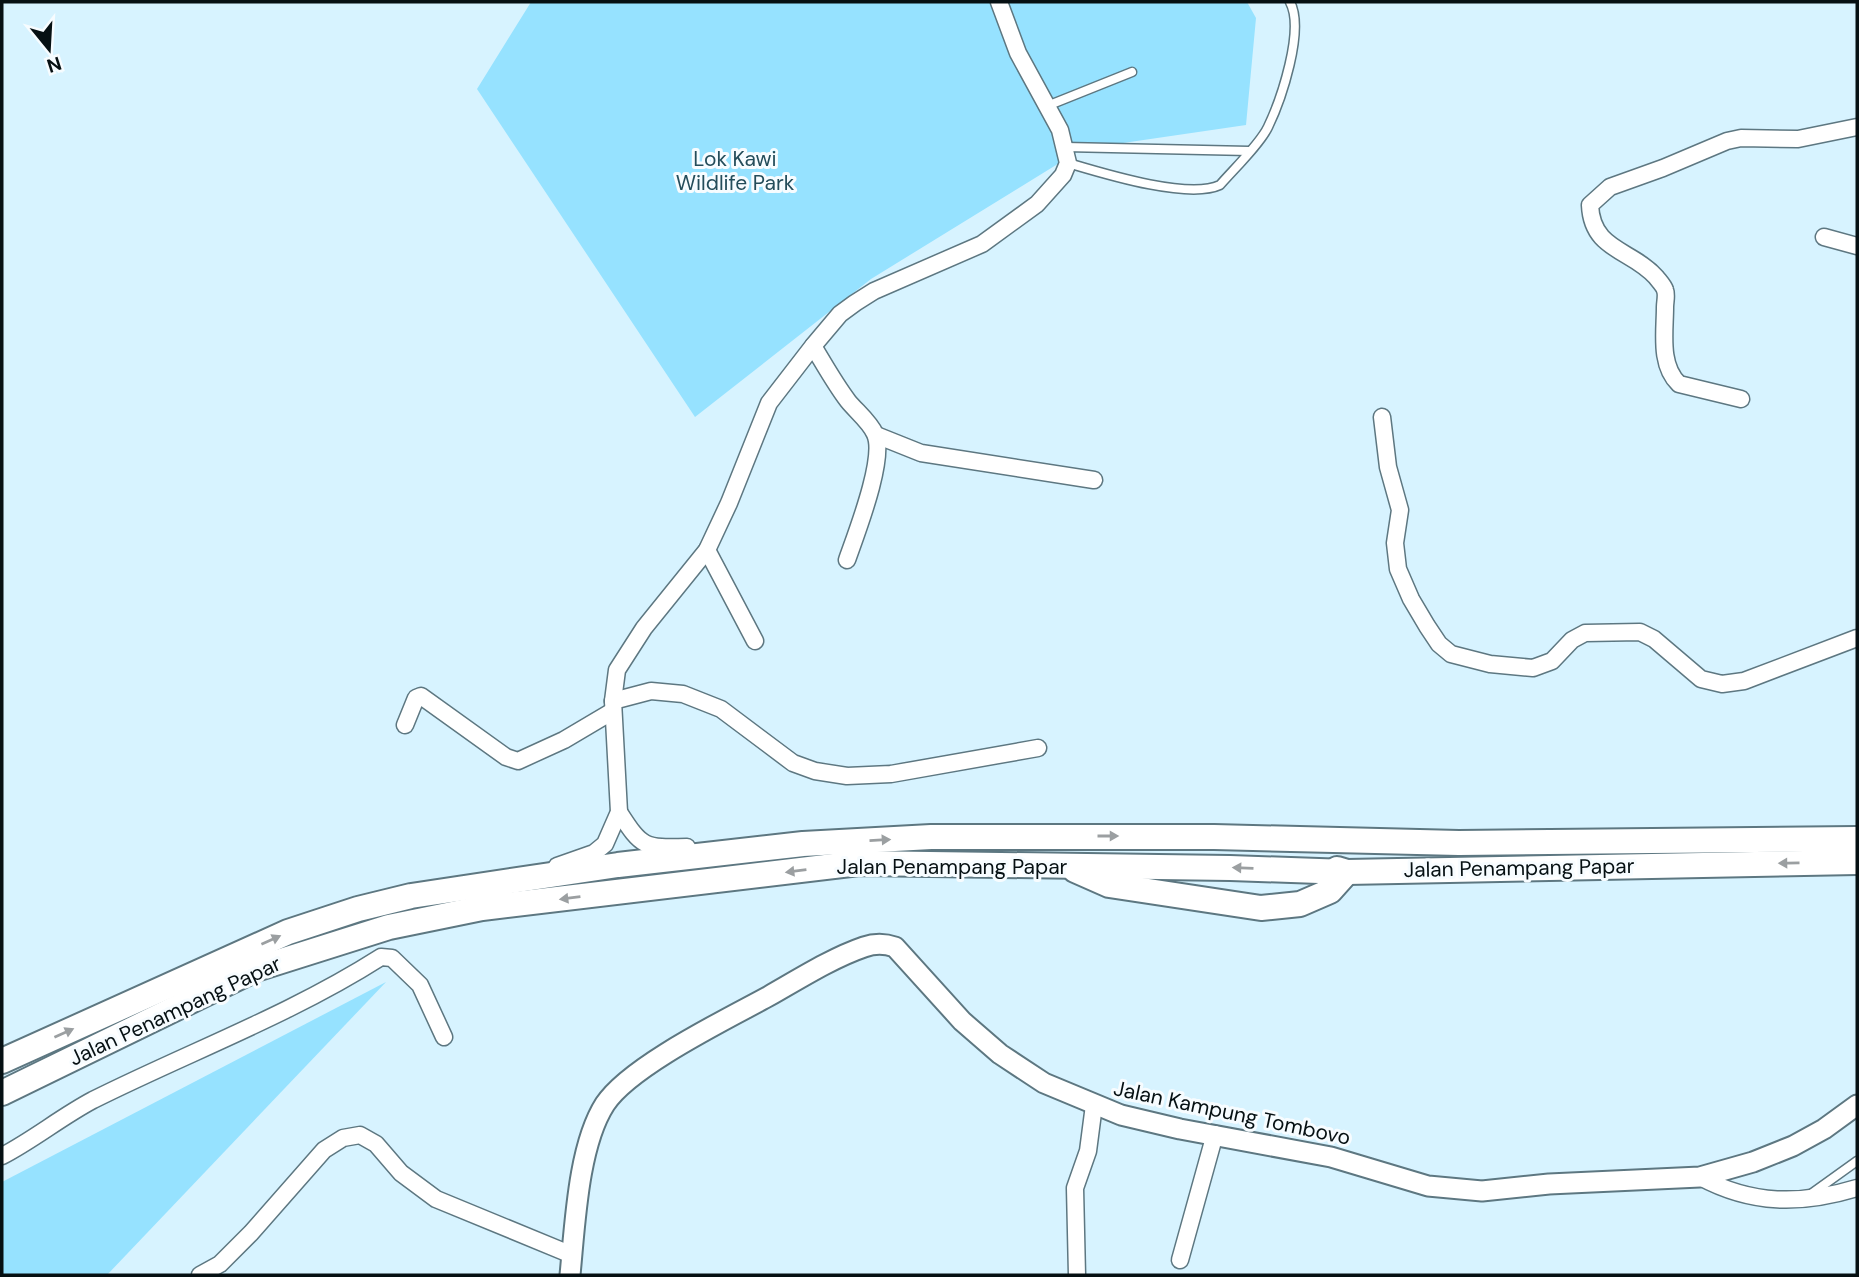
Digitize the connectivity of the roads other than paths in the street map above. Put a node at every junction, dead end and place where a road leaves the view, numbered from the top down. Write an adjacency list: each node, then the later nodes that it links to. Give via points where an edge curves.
1 (999, 2): 4 (street, via 1018,53)
2 (1290, 2): 6 (lane, via 1294,37 1284,84 1267,129)
3 (1132, 72): 4 (lane)
4 (1047, 106): 7 (street)
5 (1857, 127): 11 (street, via 1798,139 1727,141 1610,187 1590,205 1590,219 1608,244 1647,267 1665,289 1667,370 1671,377 1679,384)
6 (1249, 151): 7 (lane); 7 (lane, via 1220,185 1209,190 1117,178)
7 (1066, 155): 10 (street, via 1063,176 1037,204 982,244 874,290 840,314)
8 (1824, 237): 9 (street)
9 (1857, 246)
10 (813, 346): 13 (street); 15 (street, via 769,403)
11 (1741, 400)
12 (1382, 417): 17 (street, via 1388,467 1400,510 1395,543 1398,569 1427,626 1451,654 1533,668 1552,661 1586,633 1640,632 1701,679 1723,684 1744,681)
13 (876, 435): 14 (street, via 921,453); 16 (street, via 878,452 865,508)
14 (1094, 480)
15 (707, 550): 18 (street); 19 (street, via 627,652 617,670)
16 (847, 559)
17 (1857, 638)
18 (755, 641)
19 (613, 706): 20 (street, via 564,740 518,761 421,696); 21 (street, via 651,691 683,694 721,709 793,763 847,776 891,774); 22 (street)
20 (405, 725)
21 (1038, 748)
22 (619, 812): 25 (street, via 636,839 654,847); 29 (street, via 605,844 593,853)
23 (1214, 836): 24 (main road, Jalan Penampang Papar, via 1459,843); 25 (main road, Jalan Penampang Papar, one-way to 23, via 931,837); 28 (main road)
24 (1857, 839)
25 (746, 850): 29 (main road, Jalan Penampang Papar)
26 (1857, 862): 28 (main road, Jalan Penampang Papar, one-way to 28)
27 (1066, 866): 28 (main road, Jalan Penampang Papar, one-way to 27); 28 (main road, via 1109,885 1261,908 1310,900 1330,891); 32 (main road, Jalan Penampang Papar, one-way to 32, via 859,863 482,908 388,927 256,969)
28 (1348, 872)
29 (512, 880): 31 (main road, Jalan Penampang Papar, one-way to 29, via 288,932 411,896)
30 (444, 1037): 36 (street, via 420,985 392,958 381,957 299,1004 92,1101)
31 (2, 1061)
32 (2, 1093)
33 (1094, 1105): 35 (street, Jalan Kampung Tombovo); 41 (street, Jalan Kampung Tombovo, via 1044,1083 1000,1054 962,1021 895,947 882,943 865,946 688,1041 626,1082 607,1102 585,1158); 45 (street, via 1088,1151 1075,1188)
34 (1857, 1105): 38 (street, Jalan Kampung Tombovo, via 1793,1146)
35 (1215, 1134): 38 (street, Jalan Kampung Tombovo, via 1331,1157 1456,1191); 42 (street)
36 (2, 1156)
37 (1857, 1161): 40 (lane)
38 (1700, 1177): 40 (street, via 1741,1195)
39 (1857, 1188): 40 (street)
40 (1803, 1199)
41 (572, 1255): 43 (street, via 436,1199 360,1135 343,1138 324,1150 251,1233 220,1264); 44 (street, Jalan Kampung Tombovo)
42 (1180, 1260)
43 (200, 1275)
44 (570, 1275)
45 (1077, 1275)

